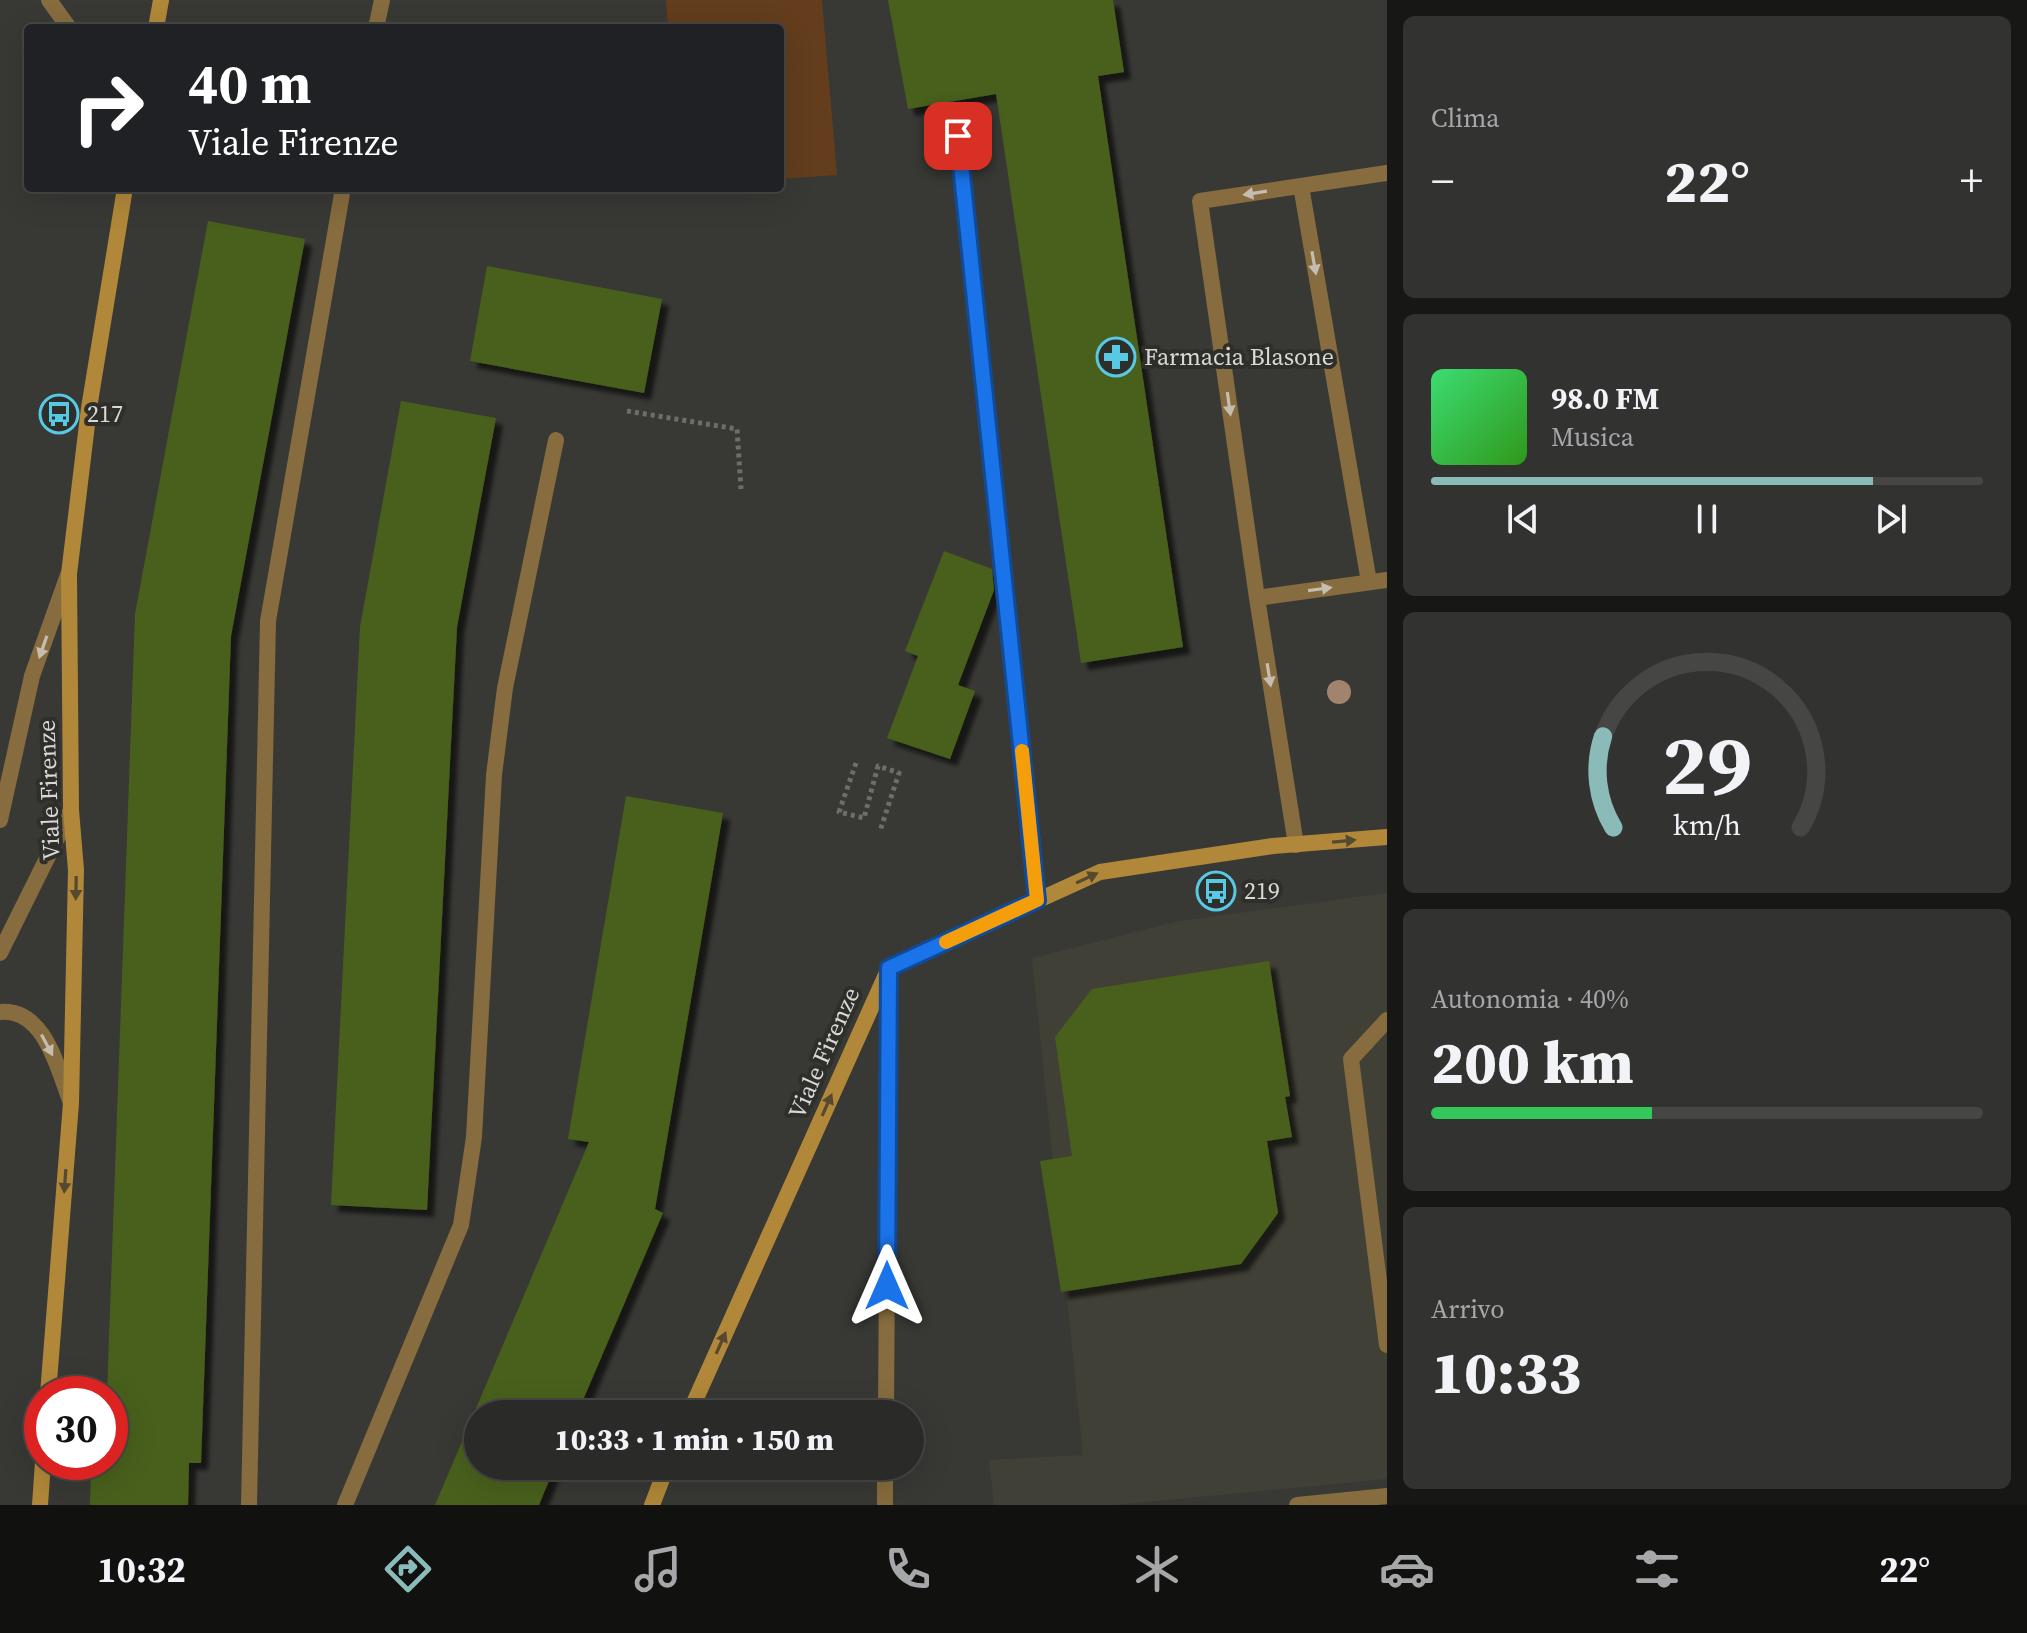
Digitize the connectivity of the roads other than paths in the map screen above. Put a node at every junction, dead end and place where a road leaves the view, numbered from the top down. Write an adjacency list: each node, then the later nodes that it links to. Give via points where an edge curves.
1 (49, 0): 4 (street)
2 (161, 0): 5 (main road)
3 (382, 0): 6 (street)
4 (66, 24)
5 (157, 24)
6 (377, 24)
7 (958, 136): 21 (street)
8 (1387, 173): 9 (street)
9 (1301, 186): 15 (street, one-way to 15); 16 (street, one-way to 16, via 1200,201)
10 (124, 192): 13 (main road, Viale Firenze, via 89,408)
11 (342, 192): 36 (street, via 268,621)
12 (556, 440): 37 (street, via 505,688 494,775 474,1137 461,1225)
13 (69, 574): 17 (main road, Viale Firenze); 18 (street, one-way to 18, via 32,676)
14 (1387, 580): 15 (street)
15 (1369, 582): 16 (street, one-way to 15)
16 (1257, 598): 20 (street, one-way to 20)
17 (71, 810): 22 (street); 26 (main road, Viale Firenze, one-way to 26, via 76,870)
18 (0, 820)
19 (1387, 837): 20 (main road, Viale Firenze, one-way to 19)
20 (1296, 845): 21 (main road, Viale Firenze, one-way to 20, via 1100,872)
21 (1037, 900): 23 (main road, Viale Firenze)
22 (0, 953)
23 (889, 968): 29 (main road, Viale Firenze, one-way to 23); 30 (street)
24 (0, 1012): 26 (street, one-way to 26, via 30,1019 48,1043)
25 (1387, 1020): 27 (street, via 1351,1059)
26 (71, 1103): 28 (main road, Viale Firenze, one-way to 28)
27 (1387, 1345)
28 (49, 1376)
29 (695, 1400)
30 (886, 1400)
31 (42, 1480): 35 (main road)
32 (662, 1480): 38 (main road)
33 (885, 1480): 39 (street)
34 (1387, 1496): 40 (street)
35 (40, 1505)
36 (249, 1505)
37 (345, 1505)
38 (652, 1505)
39 (885, 1505)
40 (1297, 1505)

